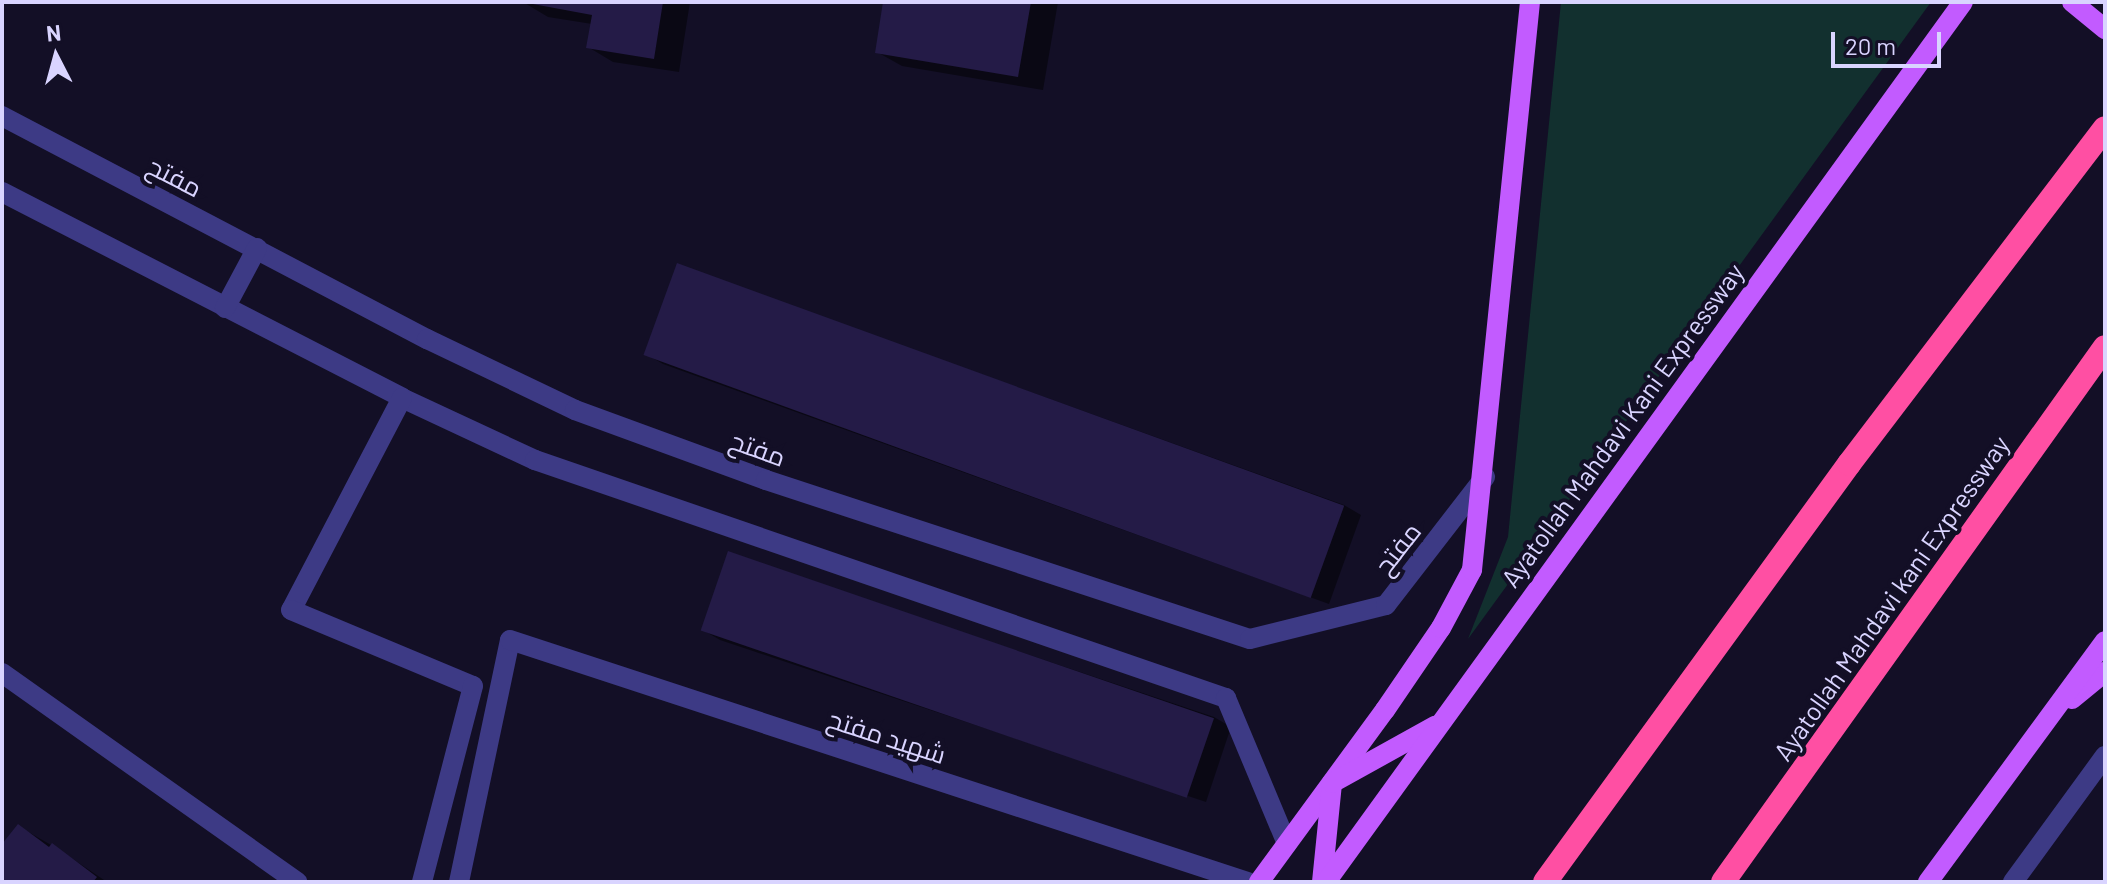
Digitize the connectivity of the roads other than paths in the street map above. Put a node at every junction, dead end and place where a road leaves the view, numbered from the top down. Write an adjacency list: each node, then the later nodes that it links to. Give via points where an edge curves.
1 (1530, 2): 12 (main road)
2 (1963, 2): 17 (main road, Ayatollah Mahdavi Kani Expressway)
3 (2072, 2): 4 (main road)
4 (2105, 29)
5 (2, 116): 8 (street, مفتح)
6 (2105, 128): 27 (highway, via 1849,464)
7 (2, 192): 9 (street)
8 (257, 248): 9 (street); 12 (street, مفتح, via 575,410 766,480 1250,639 1386,605)
9 (225, 308): 11 (street)
10 (2105, 347): 28 (highway, Ayatollah Mahdavi kani Expressway)
11 (402, 398): 20 (street, via 535,460 1226,698); 22 (street, via 291,610 473,686)
12 (1485, 477): 19 (main road, via 1472,570 1441,628)
13 (2105, 641): 16 (main road)
14 (2105, 672): 16 (main road)
15 (2, 673): 21 (street)
16 (2048, 719): 29 (main road)
17 (1442, 722): 19 (main road); 26 (main road, Ayatollah Mahdavi Kani Expressway)
18 (2102, 765): 30 (street)
19 (1332, 783): 20 (main road); 26 (main road)
20 (1287, 844): 25 (main road)
21 (297, 882)
22 (422, 882)
23 (459, 882): 24 (street, شهید مفتح, via 510,640)
24 (1248, 882)
25 (1259, 882)
26 (1324, 882)
27 (1545, 882)
28 (1723, 882)
29 (1928, 882)
30 (2013, 882)

